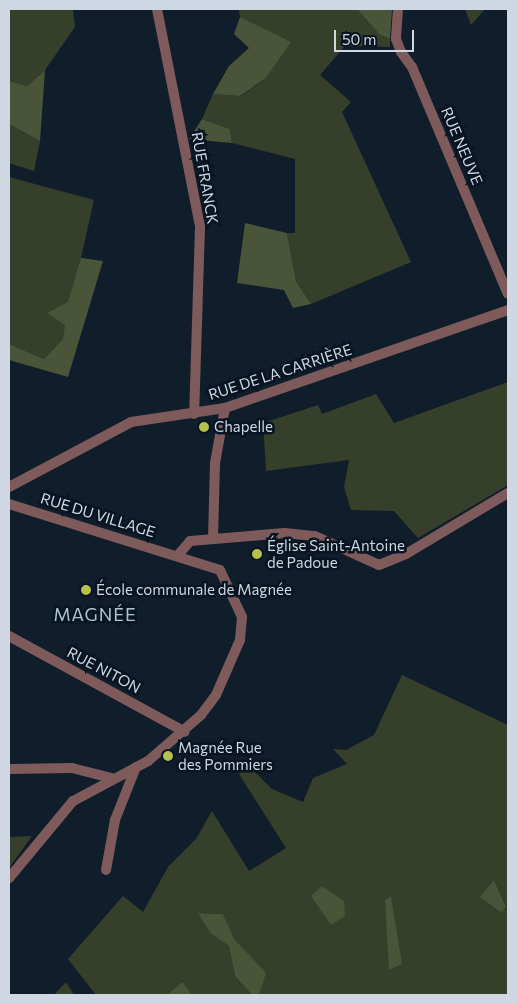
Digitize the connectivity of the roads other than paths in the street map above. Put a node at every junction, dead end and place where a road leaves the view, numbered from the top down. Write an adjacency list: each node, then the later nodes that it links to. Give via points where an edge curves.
1 (157, 9): 6 (street, RUE FRANCK, via 200,227)
2 (398, 9): 3 (street, RUE NEUVE, via 396,39 401,52 412,67)
3 (508, 294)
4 (508, 310): 5 (street, RUE DE LA CARRIÈRE)
5 (225, 408): 6 (street, RUE DE LA CARRIÈRE); 10 (street, via 215,463)
6 (194, 414): 7 (street, RUE DE LA CARRIÈRE, via 132,422)
7 (9, 487)
8 (508, 493): 10 (street, via 406,554 379,565 315,536 284,533)
9 (9, 504): 11 (street, RUE DU VILLAGE)
10 (213, 539): 11 (street, via 190,541)
11 (178, 554): 13 (street, RUE DU VILLAGE, via 226,575 242,617 240,640 216,696)
12 (9, 636): 13 (street, RUE NITON)
13 (185, 732): 14 (street)
14 (136, 767): 16 (street); 17 (street, via 115,820)
15 (9, 769): 16 (street, via 72,768)
16 (111, 778): 18 (street, via 73,801)
17 (106, 870)
18 (9, 878)

